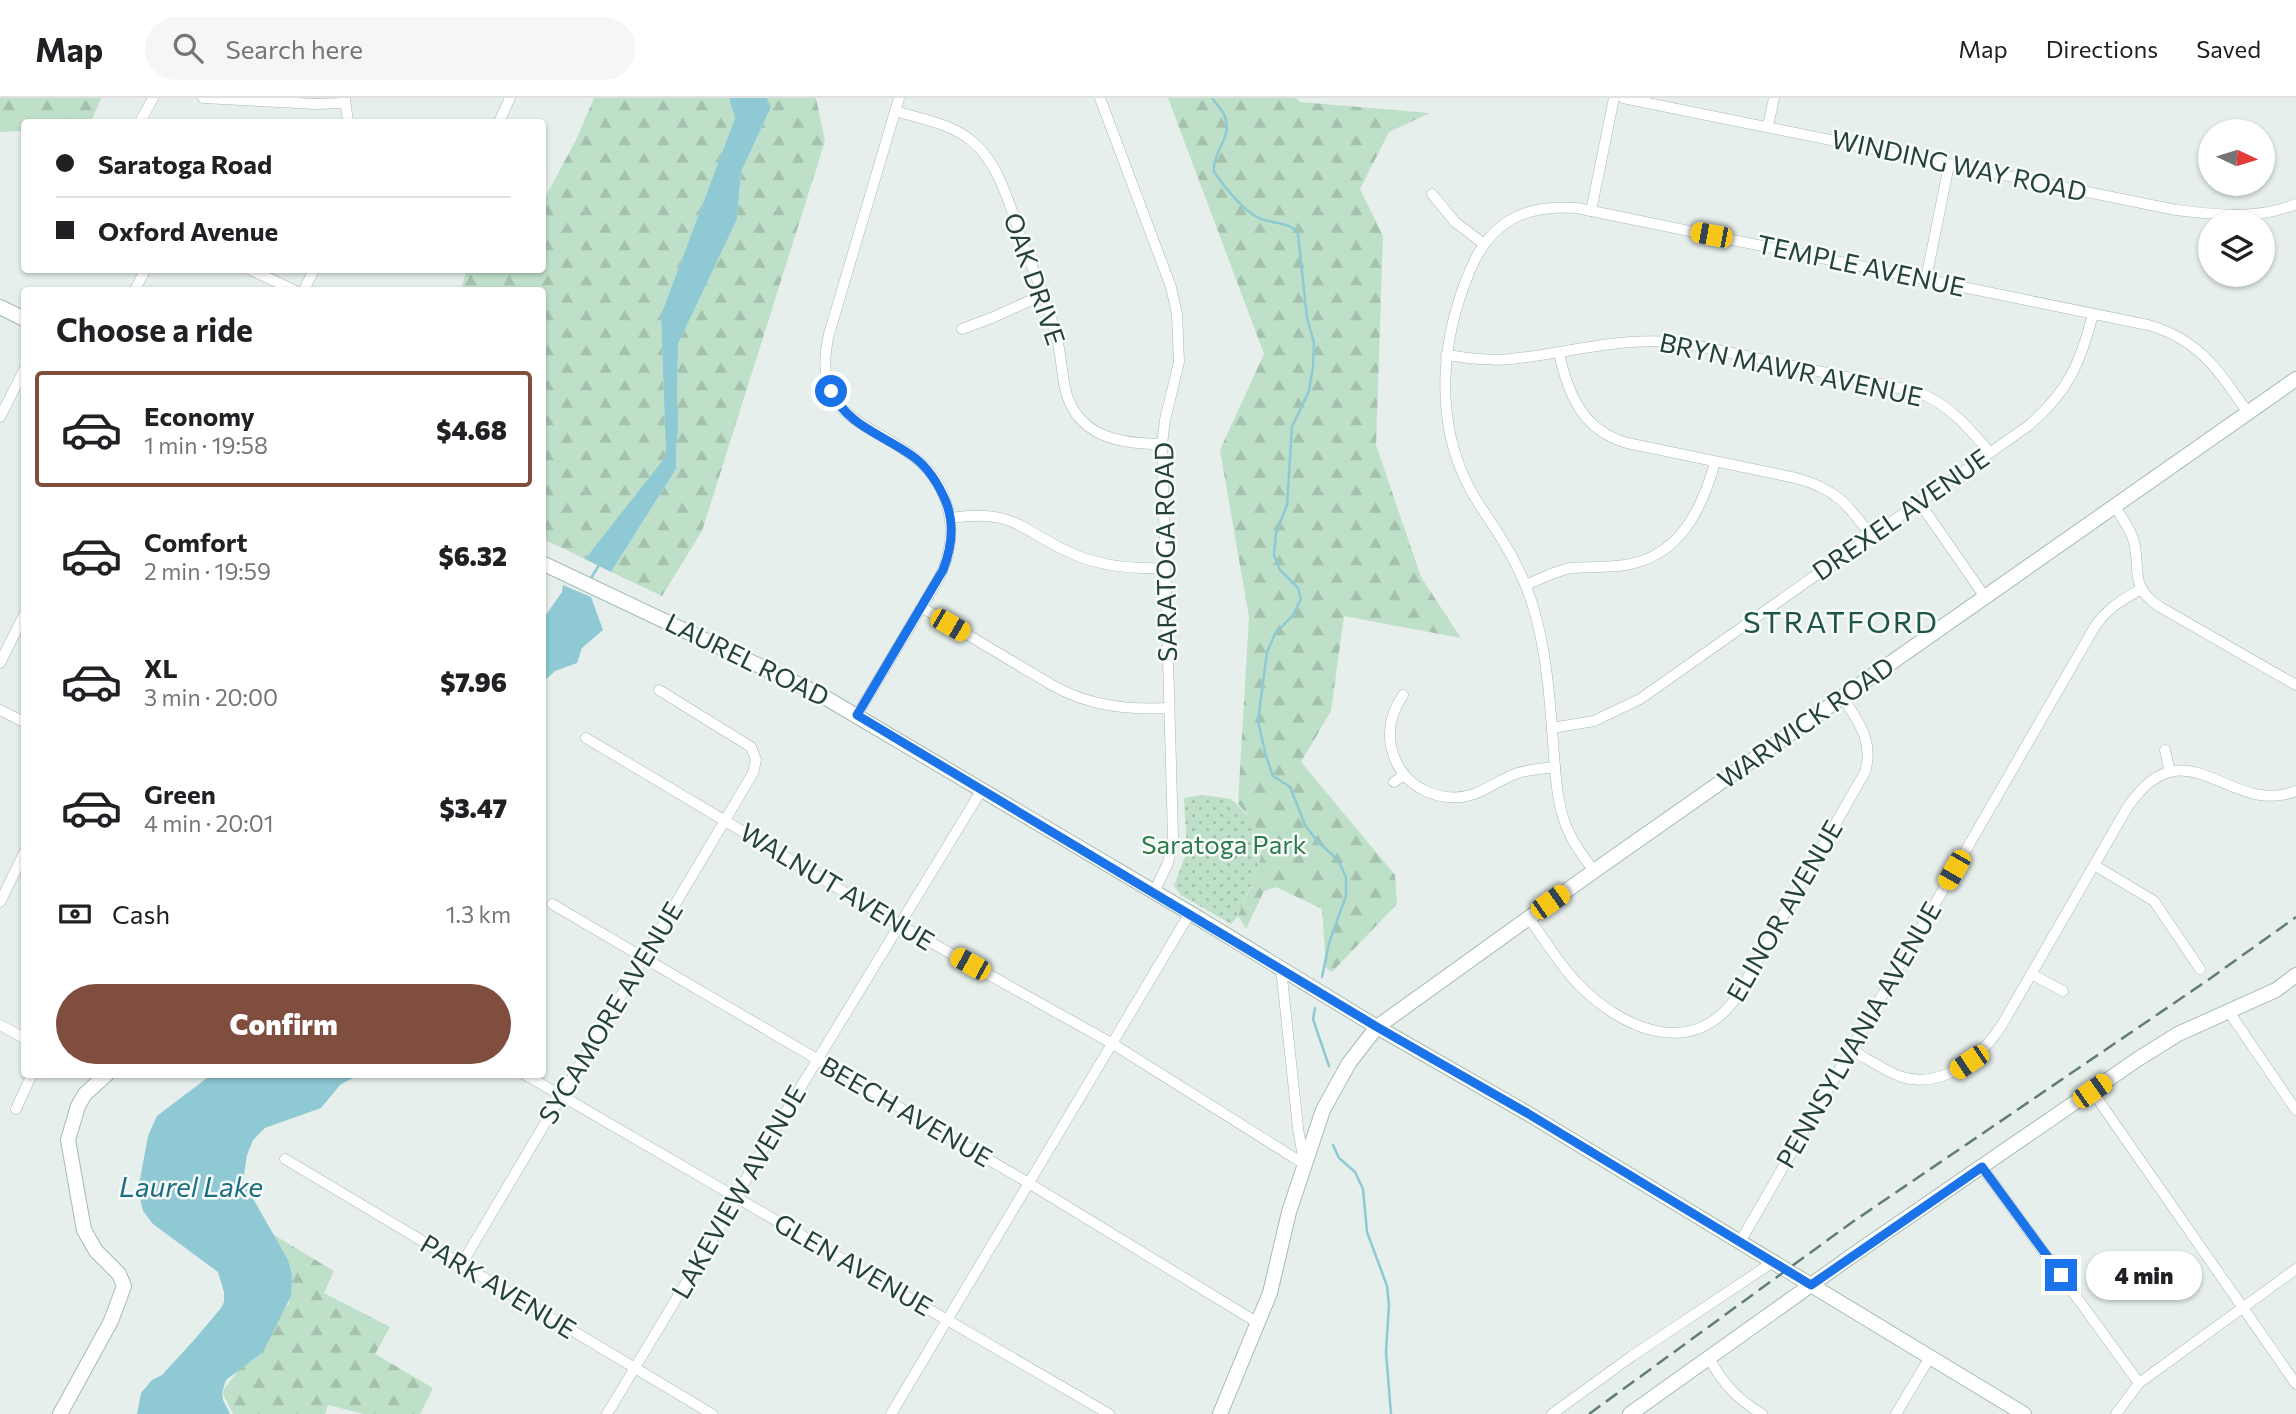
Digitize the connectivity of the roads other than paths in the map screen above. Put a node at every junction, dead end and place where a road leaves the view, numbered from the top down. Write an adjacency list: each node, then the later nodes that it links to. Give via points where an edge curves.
1 (153, 98): 11 (street)
2 (204, 98): 9 (street, via 316,104)
3 (509, 98): 13 (street)
4 (899, 98): 10 (street)
5 (1100, 98): 34 (street, SARATOGA ROAD, via 1177,314 1179,362)
6 (1614, 98): 18 (street)
7 (1623, 98): 14 (street, WINDING WAY ROAD)
8 (1774, 98): 14 (street)
9 (345, 100): 12 (street)
10 (895, 111): 23 (street, OAK DRIVE, via 958,132 984,153); 39 (street, via 829,334 827,374 835,399 848,416 924,466)
11 (142, 119)
12 (348, 119)
13 (500, 119)
14 (1768, 126): 15 (street, WINDING WAY ROAD)
15 (1949, 165): 17 (street, WINDING WAY ROAD, via 2221,216 2269,212); 21 (street)
16 (1432, 194): 19 (street, via 1450,217)
17 (2296, 204)
18 (1591, 211): 19 (street, TEMPLE AVENUE, via 1556,207 1530,211 1504,224); 21 (street, TEMPLE AVENUE)
19 (1484, 244): 29 (street, TEMPLE AVENUE, via 1460,296)
20 (257, 273): 22 (street)
21 (1926, 279): 25 (street, TEMPLE AVENUE)
22 (288, 287)
23 (1042, 295): 27 (street); 34 (street, OAK DRIVE, via 1058,340 1068,398 1080,417 1113,440)
24 (0, 307): 26 (street)
25 (2093, 314): 32 (street, TEMPLE AVENUE, via 2158,328 2184,340 2213,364); 35 (street, DREXEL AVENUE, via 2074,372 2056,400)
26 (21, 318)
27 (962, 329)
28 (1559, 353): 29 (street, BRYN MAWR AVENUE, via 1496,360); 35 (street, BRYN MAWR AVENUE, via 1631,341 1671,341 1906,388 1947,406); 36 (street, via 1575,404 1598,430 1626,443)
29 (1446, 355): 43 (street, TEMPLE AVENUE, via 1447,416 1458,460)
30 (21, 376): 33 (street)
31 (2296, 379): 32 (street, WARWICK ROAD)
32 (2248, 413): 38 (street, WARWICK ROAD)
33 (0, 417)
34 (1161, 444): 42 (street, SARATOGA ROAD)
35 (1990, 453): 37 (street, DREXEL AVENUE)
36 (1715, 462): 40 (street, via 1819,485 1844,500); 43 (street, via 1693,519 1666,548 1628,565 1567,569)
37 (1919, 502): 40 (street, DREXEL AVENUE); 45 (street)
38 (2115, 507): 44 (street, via 2133,539); 45 (street, WARWICK ROAD)
39 (951, 518): 42 (street, via 1000,517 1085,558 1123,567); 46 (street, via 946,562)
40 (1871, 536): 57 (street, DREXEL AVENUE, via 1640,699 1594,721)
41 (546, 565): 55 (street, LAUREL ROAD)
42 (1164, 568): 53 (street, SARATOGA ROAD)
43 (1526, 586): 57 (street, TEMPLE AVENUE, via 1538,624)
44 (2141, 589): 49 (street, via 2160,607); 87 (street, PENNSYLVANIA AVENUE, via 2115,604 2094,628)
45 (1985, 597): 52 (street, WARWICK ROAD)
46 (921, 607): 53 (street, via 1074,696 1126,709); 55 (street)
47 (21, 621): 48 (street)
48 (0, 663)
49 (2296, 685)
50 (659, 690): 66 (street, SYCAMORE AVENUE, via 751,747 756,760 753,773)
51 (1403, 695): 62 (street, via 1393,710 1390,730 1392,753)
52 (1843, 698): 69 (street, WARWICK ROAD); 74 (street, ELINOR AVENUE, via 1867,739 1865,772 1737,998 1715,1021 1679,1033 1640,1027 1578,984)
53 (1169, 708): 70 (street, SARATOGA ROAD, via 1173,837 1168,863)
54 (0, 710): 56 (street)
55 (857, 715): 64 (street, LAUREL ROAD)
56 (21, 720)
57 (1552, 728): 60 (street, TEMPLE AVENUE)
58 (586, 738): 66 (street, WALNUT AVENUE)
59 (2165, 750): 61 (street)
60 (1555, 767): 62 (street, via 1522,772 1458,798 1429,792); 69 (street, TEMPLE AVENUE, via 1564,821)
61 (2170, 772): 65 (street, via 2203,773 2258,796); 68 (street, via 2140,790)
62 (1405, 775): 63 (street)
63 (1395, 782)
64 (981, 790): 70 (street, LAUREL ROAD); 75 (street, LAKEVIEW AVENUE)
65 (2296, 790)
66 (725, 821): 75 (street, WALNUT AVENUE); 76 (street, SYCAMORE AVENUE)
67 (21, 859): 71 (street)
68 (2094, 865): 78 (street, via 2154,901); 79 (street)
69 (1594, 871): 74 (street, WARWICK ROAD)
70 (1154, 892): 73 (street, LAUREL ROAD)
71 (0, 902)
72 (552, 904): 76 (street, BEECH AVENUE)
73 (1190, 913): 77 (street, LAUREL ROAD); 86 (street)
74 (1528, 917): 84 (street, WARWICK ROAD)
75 (898, 925): 86 (street, WALNUT AVENUE); 88 (street, LAKEVIEW AVENUE)
76 (644, 958): 88 (street, BEECH AVENUE); 93 (street, SYCAMORE AVENUE)
77 (1281, 968): 84 (street, LAUREL ROAD); 97 (street)
78 (2200, 969)
79 (2031, 974): 81 (street); 87 (street, via 1988,1045 1948,1074 1933,1079 1907,1078)
80 (2296, 975): 82 (street, via 2277,990)
81 (2063, 991)
82 (2229, 1012): 92 (street, via 2178,1034); 95 (street)
83 (0, 1025): 85 (street)
84 (1377, 1027): 97 (street, WARWICK ROAD, via 1323,1110); 101 (street, LAUREL ROAD)
85 (21, 1036)
86 (1113, 1044): 97 (street, WALNUT AVENUE); 99 (street)
87 (1851, 1050): 101 (street, PENNSYLVANIA AVENUE)
88 (816, 1060): 99 (street, BEECH AVENUE); 100 (street, LAKEVIEW AVENUE)
89 (30, 1078): 94 (street)
90 (103, 1078): 114 (street, via 78,1106 68,1140 84,1230 124,1286 111,1321)
91 (531, 1078): 93 (street, GLEN AVENUE)
92 (2092, 1091): 98 (street); 106 (street)
93 (562, 1096): 100 (street, GLEN AVENUE); 103 (street, SYCAMORE AVENUE)
94 (16, 1109)
95 (2296, 1110)
96 (285, 1159): 103 (street, PARK AVENUE)
97 (1304, 1164): 108 (street, WARWICK ROAD)
98 (1982, 1167): 105 (street); 112 (street)
99 (1027, 1182): 107 (street); 108 (street, BEECH AVENUE)
100 (737, 1198): 107 (street, GLEN AVENUE); 111 (street, LAKEVIEW AVENUE)
101 (1740, 1242): 102 (street, LAUREL ROAD)
102 (1773, 1262): 105 (street, LAUREL ROAD); 120 (street)
103 (461, 1265): 111 (street, PARK AVENUE)
104 (2296, 1269): 106 (street)
105 (1811, 1285): 109 (street, LAUREL ROAD); 110 (street)
106 (2242, 1306): 112 (street); 113 (street)
107 (947, 1318): 117 (street); 118 (street, GLEN AVENUE)
108 (1258, 1323): 119 (street, WARWICK ROAD)
109 (1930, 1357): 123 (street); 124 (street, LAUREL ROAD)
110 (1709, 1359): 121 (street); 122 (street, via 1740,1400)
111 (634, 1367): 115 (street, LAKEVIEW AVENUE); 116 (street, PARK AVENUE)
112 (2139, 1383): 125 (street)
113 (2296, 1384)
114 (61, 1414)
115 (607, 1414)
116 (712, 1414)
117 (891, 1414)
118 (1110, 1414)
119 (1220, 1414)
120 (1552, 1414)
121 (1629, 1414)
122 (1762, 1414)
123 (1896, 1414)
124 (2024, 1414)
125 (2116, 1414)

